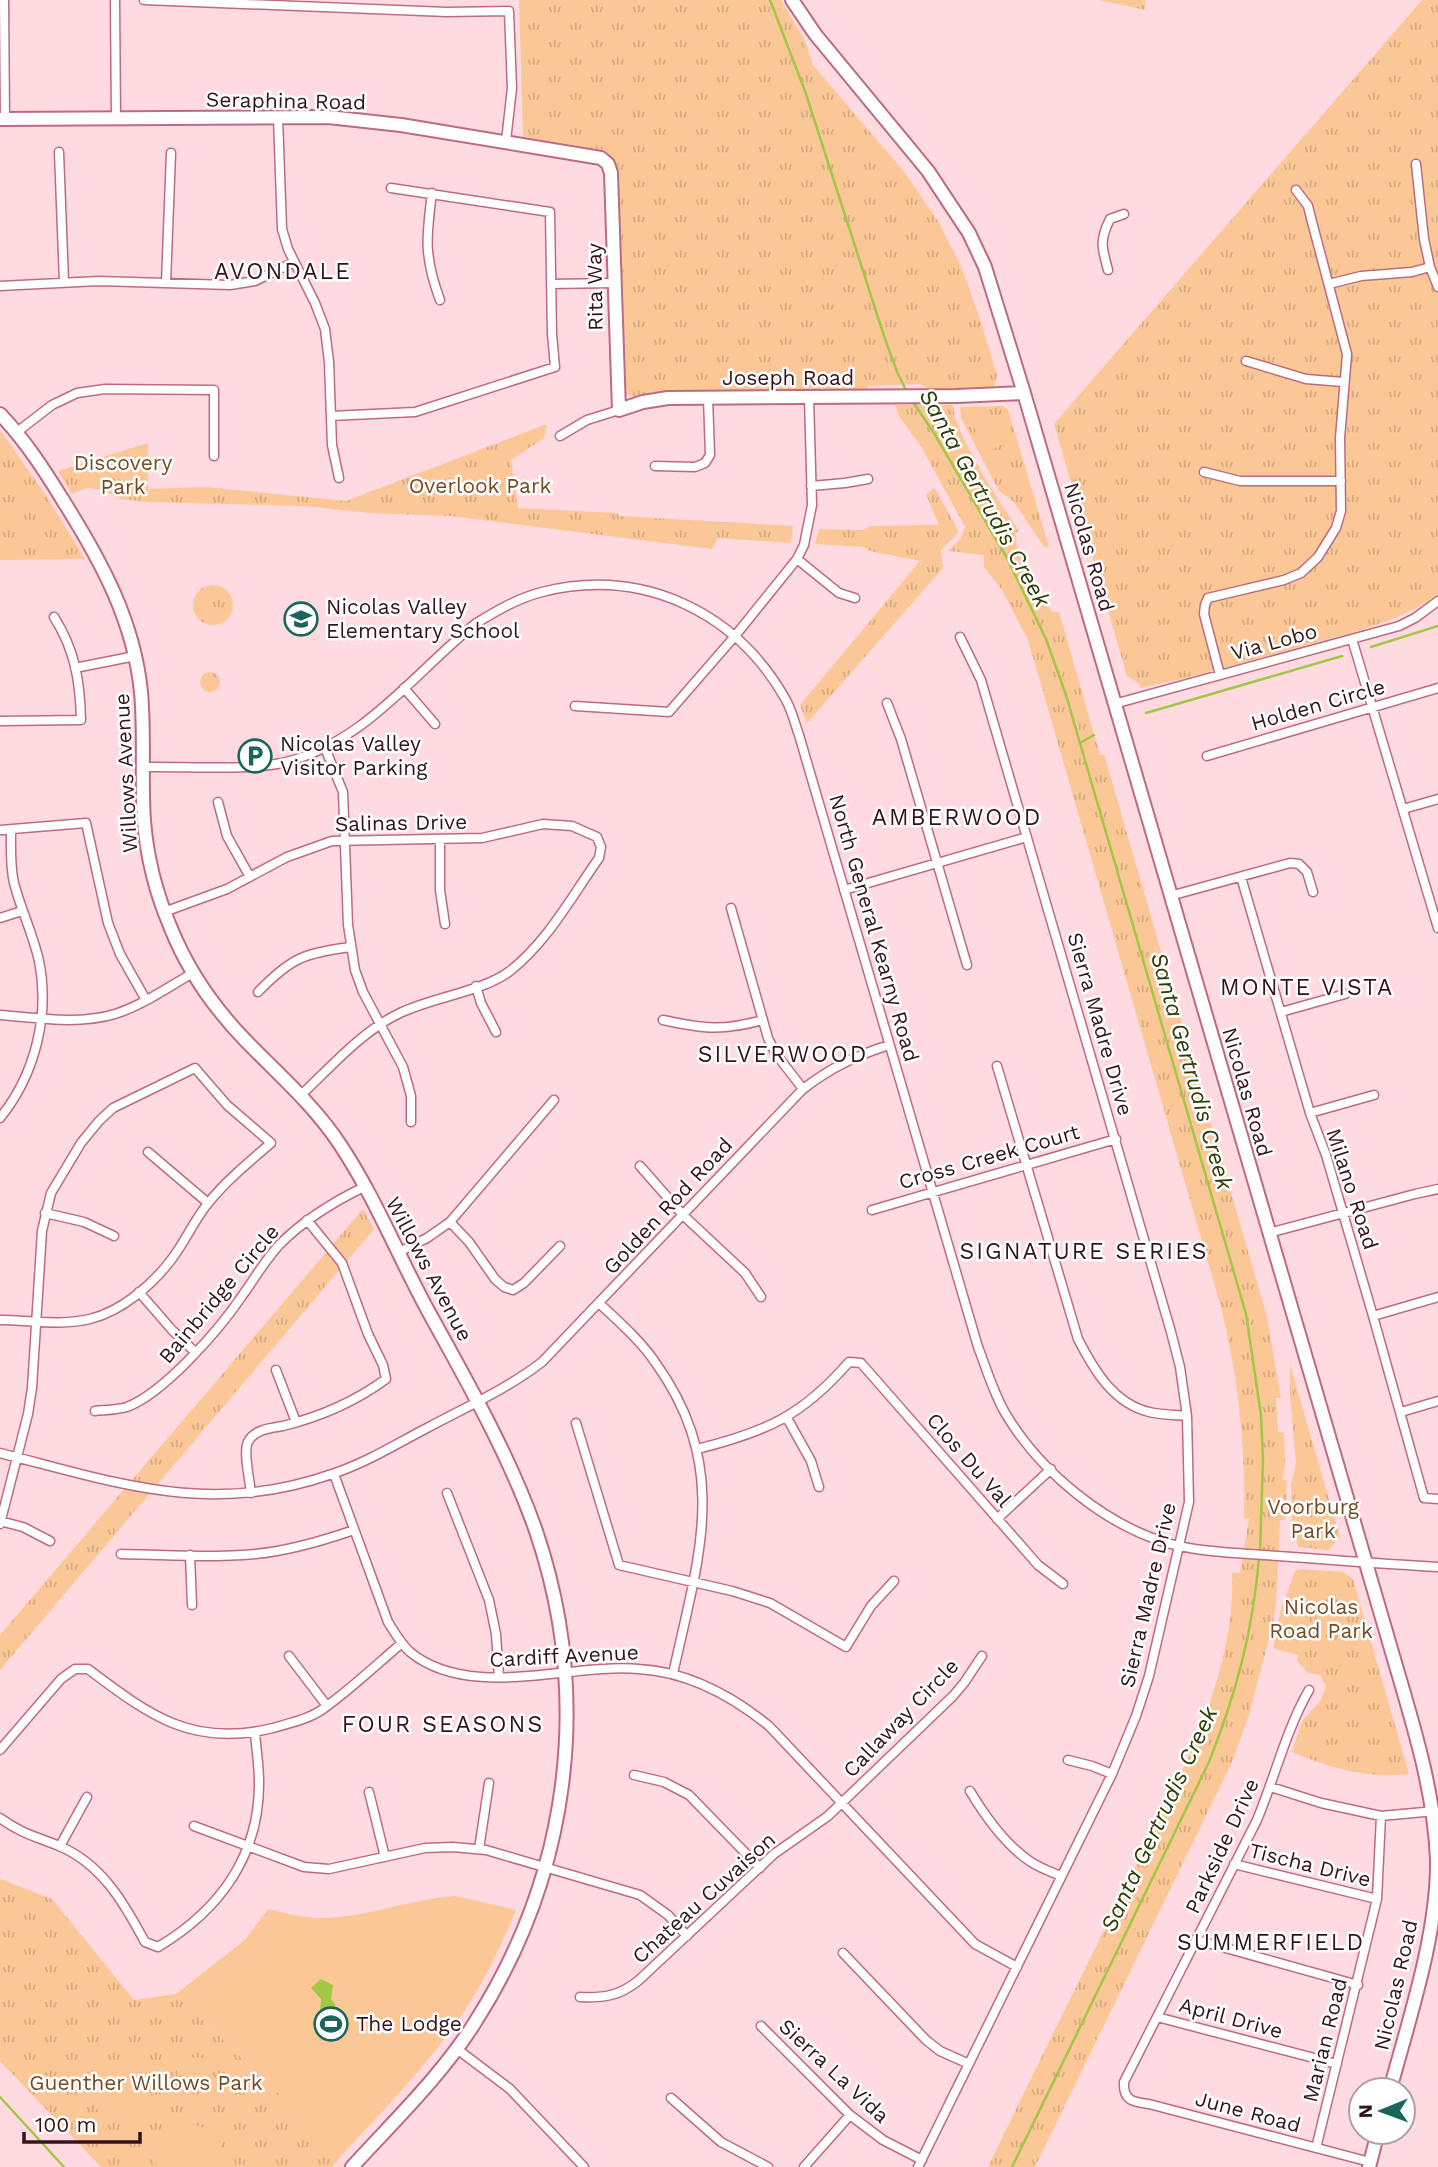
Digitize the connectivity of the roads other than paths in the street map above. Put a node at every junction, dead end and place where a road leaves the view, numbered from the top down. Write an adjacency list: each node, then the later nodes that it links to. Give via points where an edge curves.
1 (4, 0): 7 (street)
2 (115, 0): 6 (street)
3 (144, 0): 8 (street, via 509,11 512,88)
4 (792, 0): 30 (street, Nicolas Road, via 928,171 969,233 985,267)
5 (278, 117): 6 (street, Seraphina Road); 8 (street, Seraphina Road, via 352,119); 17 (street, via 280,218)
6 (116, 118): 7 (street, Seraphina Road)
7 (3, 119)
8 (506, 141): 11 (street, Seraphina Road, via 601,158)
9 (59, 152): 20 (street)
10 (171, 153): 21 (street)
11 (608, 164): 22 (street, Rita Way)
12 (1416, 164): 18 (street)
13 (391, 188): 15 (street)
14 (1296, 190): 24 (street, via 1308,206)
15 (432, 193): 23 (street, via 550,212); 27 (street, via 427,254)
16 (1124, 214): 19 (street, via 1110,219 1103,234)
17 (294, 262): 21 (street, via 244,284); 35 (street, via 325,329)
18 (1430, 267): 24 (street); 26 (street)
19 (1108, 270)
20 (64, 282): 21 (street); 25 (street)
21 (166, 283)
22 (614, 283): 23 (street); 33 (street, Rita Way)
23 (551, 284): 35 (street, via 555,367 415,412)
24 (1329, 284): 29 (street, via 1347,354)
25 (0, 286)
26 (1438, 286)
27 (440, 300)
28 (1245, 361): 29 (street, via 1306,379)
29 (1343, 382): 43 (street)
30 (1024, 393): 31 (street, Joseph Road); 58 (street, Nicolas Road)
31 (809, 397): 32 (street, Joseph Road); 44 (street)
32 (708, 398): 33 (street, Joseph Road, via 655,399); 39 (street, via 710,455 705,463)
33 (619, 410): 37 (street, Joseph Road, via 587,420)
34 (0, 414): 36 (street, Willows Avenue)
35 (331, 416): 41 (street)
36 (17, 432): 38 (street, via 52,405 77,393 214,390); 52 (street, Willows Avenue, via 104,569)
37 (560, 436)
38 (214, 456)
39 (655, 466)
40 (1204, 472): 43 (street, via 1240,481)
41 (339, 478)
42 (868, 479): 44 (street)
43 (1340, 481): 54 (street, via 1341,511 1336,528 1318,557 1301,573 1208,598 1205,615)
44 (811, 486): 45 (street, via 809,525)
45 (797, 559): 46 (street, via 839,593); 49 (street)
46 (855, 598)
47 (1438, 601): 51 (street, Via Lobo, via 1399,626)
48 (54, 617): 53 (street)
49 (735, 636): 55 (street, North General Kearny Road, via 710,617 650,591 601,585 570,587 541,592 496,611 455,640); 59 (street, via 669,712); 77 (street, North General Kearny Road, via 754,654 787,702)
50 (960, 637): 71 (street, Sierra Madre Drive, via 981,680)
51 (1352, 639): 54 (street, Via Lobo); 60 (street)
52 (135, 656): 53 (street); 65 (street, Willows Avenue)
53 (75, 667): 61 (street, via 81,720)
54 (1220, 675): 58 (street, Via Lobo)
55 (404, 688): 62 (street); 63 (street, North General Kearny Road, via 362,725)
56 (1438, 688): 60 (street, Holden Circle)
57 (887, 703): 74 (street)
58 (1114, 704): 79 (street, Nicolas Road)
59 (575, 706)
60 (1373, 708): 64 (street, Holden Circle); 68 (street)
61 (0, 721)
62 (435, 724)
63 (325, 748): 65 (street, North General Kearny Road, via 302,758 259,766); 72 (street, via 343,792)
64 (1208, 756)
65 (143, 767): 82 (street, Willows Avenue, via 146,839)
66 (1438, 799): 68 (street)
67 (218, 802): 75 (street, via 227,836)
68 (1403, 809): 85 (street)
69 (0, 830): 70 (street)
70 (11, 830): 81 (street, via 11,866); 92 (street, via 86,823 108,923)
71 (1027, 837): 74 (street); 109 (street, Sierra Madre Drive)
72 (346, 839): 73 (street, Salinas Drive); 75 (street, Salinas Drive, via 307,848); 86 (street)
73 (440, 839): 84 (street); 89 (street, Salinas Drive, via 489,837 527,826 559,824 597,837 601,847 600,858 542,938 509,972)
74 (937, 863): 77 (street); 87 (street)
75 (250, 877): 82 (street, Salinas Drive)
76 (1241, 877): 78 (street, via 1299,864 1307,872); 79 (street); 93 (street, Milano Road)
77 (845, 890): 100 (street, North General Kearny Road)
78 (1313, 892)
79 (1170, 896): 123 (street, Nicolas Road)
80 (731, 908): 97 (street)
81 (22, 911): 83 (street); 95 (street, via 41,976)
82 (164, 912): 88 (street, Willows Avenue)
83 (0, 918)
84 (445, 924)
85 (1438, 928)
86 (350, 947): 90 (street, via 294,960); 98 (street, via 363,992)
87 (967, 965)
88 (193, 973): 92 (street); 103 (street, Willows Avenue, via 227,1020)
89 (476, 986): 98 (street, via 425,1002); 99 (street)
90 (258, 992)
91 (1345, 993): 93 (street)
92 (146, 1000): 95 (street, via 90,1019)
93 (1281, 1012): 106 (street, Milano Road)
94 (0, 1015): 95 (street)
95 (41, 1019): 107 (street, via 27,1073)
96 (663, 1020): 97 (street, via 723,1029)
97 (763, 1020): 102 (street, via 776,1054)
98 (381, 1024): 103 (street); 108 (street, via 403,1067 411,1096)
99 (496, 1032)
100 (890, 1045): 102 (street, Golden Rod Road, via 853,1056); 115 (street, North General Kearny Road)
101 (997, 1066): 111 (street)
102 (803, 1089): 120 (street, Golden Rod Road)
103 (301, 1095): 113 (street, Willows Avenue, via 341,1146)
104 (1374, 1095): 106 (street)
105 (554, 1100): 122 (street)
106 (1310, 1113): 119 (street, Milano Road)
107 (0, 1118)
108 (411, 1122)
109 (1115, 1139): 111 (street, Cross Creek Court); 140 (street, Sierra Madre Drive, via 1171,1332)
110 (148, 1152): 116 (street)
111 (1027, 1165): 115 (street, Cross Creek Court); 140 (street, via 1078,1339 1091,1364 1126,1403 1149,1412)
112 (640, 1166): 120 (street)
113 (364, 1187): 121 (street, Bainbridge Circle); 126 (street, Willows Avenue)
114 (1438, 1189): 119 (street)
115 (933, 1191): 117 (street, Cross Creek Court); 147 (street, North General Kearny Road, via 991,1382 1006,1415)
116 (208, 1203): 118 (street, via 271,1143 227,1105 195,1068 134,1096 99,1121 63,1171); 127 (street, via 171,1259)
117 (872, 1210)
118 (45, 1213): 124 (street, via 84,1222); 133 (street)
119 (1343, 1213): 123 (street); 131 (street, Milano Road)
120 (683, 1215): 128 (street, via 746,1273); 130 (street, Golden Rod Road)
121 (307, 1220): 134 (street, Bainbridge Circle, via 265,1262); 142 (street, via 342,1263 386,1379 340,1406)
122 (450, 1222): 125 (street, via 495,1279 513,1290); 126 (street)
123 (1269, 1233): 160 (street, Nicolas Road)
124 (114, 1236)
125 (560, 1245)
126 (397, 1253): 136 (street, Willows Avenue)
127 (139, 1292): 133 (street, via 92,1319); 134 (street)
128 (761, 1297)
129 (1438, 1297): 131 (street)
130 (600, 1304): 136 (street, Golden Rod Road, via 542,1362); 144 (street, via 654,1360 681,1406)
131 (1373, 1316): 139 (street, Milano Road)
132 (0, 1320): 133 (street)
133 (36, 1322): 146 (street, via 32,1388)
134 (195, 1352): 138 (street, Bainbridge Circle, via 160,1388 139,1401 124,1408)
135 (276, 1370): 142 (street)
136 (477, 1401): 148 (street, Golden Rod Road); 169 (street, Willows Avenue, via 536,1531 558,1611)
137 (1438, 1401): 139 (street)
138 (95, 1410)
139 (1401, 1412): 152 (street, Milano Road, via 1424,1498)
140 (1187, 1416): 157 (street, Sierra Madre Drive, via 1189,1502)
141 (787, 1418): 144 (street); 149 (street, via 811,1461); 153 (street, Clos Du Val, via 816,1397 849,1362 861,1363)
142 (296, 1422): 150 (street, via 257,1432 248,1440)
143 (576, 1423): 163 (street, via 619,1565)
144 (697, 1449): 163 (street, via 704,1523)
145 (0, 1453): 146 (street, Golden Rod Road)
146 (17, 1458): 150 (street, Golden Rod Road, via 158,1492); 154 (street)
147 (1051, 1469): 153 (street); 157 (street, North General Kearny Road, via 1115,1522)
148 (334, 1474): 150 (street, Golden Rod Road); 155 (street, Cardiff Avenue)
149 (819, 1488)
150 (251, 1493)
151 (447, 1493): 171 (street, via 489,1600)
152 (1438, 1499)
153 (997, 1519): 164 (street, Clos Du Val, via 1038,1565)
154 (0, 1522): 156 (street)
155 (354, 1530): 159 (street, via 258,1554); 166 (street, Cardiff Avenue, via 388,1622)
156 (50, 1541)
157 (1180, 1546): 160 (street, North General Kearny Road); 177 (street, Sierra Madre Drive, via 1149,1676)
158 (121, 1554): 159 (street)
159 (190, 1555): 165 (street)
160 (1365, 1563): 161 (street, North General Kearny Road); 185 (street, Nicolas Road)
161 (1438, 1567)
162 (894, 1581): 163 (street, via 871,1606 846,1647 770,1603)
163 (693, 1582): 170 (street)
164 (1063, 1584)
165 (192, 1605)
166 (402, 1643): 171 (street, Cardiff Avenue, via 450,1673); 173 (street)
167 (289, 1656): 173 (street)
168 (982, 1656): 184 (street, Callaway Circle, via 953,1696)
169 (566, 1672): 170 (street, Cardiff Avenue, via 638,1669); 171 (street, Cardiff Avenue); 194 (street, Willows Avenue, via 565,1763)
170 (673, 1674): 184 (street, Cardiff Avenue, via 752,1711)
171 (499, 1676)
172 (1309, 1689): 180 (street, Parkside Drive)
173 (327, 1706): 174 (street, via 296,1721)
174 (255, 1732): 175 (street, via 182,1728 153,1716 88,1669 75,1669 61,1679); 190 (street, via 258,1807)
175 (0, 1751)
176 (1068, 1760): 177 (street)
177 (1112, 1774): 196 (street, Sierra Madre Drive)
178 (634, 1775): 195 (street, via 664,1782 689,1795)
179 (489, 1783): 191 (street)
180 (1271, 1787): 186 (street); 193 (street, Parkside Drive)
181 (970, 1791): 196 (street, via 986,1817 1021,1854)
182 (369, 1792): 192 (street)
183 (87, 1797): 189 (street)
184 (842, 1802): 195 (street, Chateau Cuvaison); 201 (street, Cardiff Avenue, via 975,1944)
185 (1436, 1811): 186 (street); 209 (street, Nicolas Road, via 1432,1923)
186 (1381, 1816): 197 (street, Marian Road)
187 (0, 1818): 189 (street, via 19,1831)
188 (194, 1826): 190 (street)
189 (60, 1846): 190 (street, via 86,1860 103,1877 145,1942 158,1947 196,1921 214,1902)
190 (249, 1847): 192 (street, via 317,1868)
191 (479, 1849): 192 (street, via 425,1848); 194 (street)
192 (384, 1857)
193 (1234, 1864): 197 (street, Tischa Drive); 199 (street, Parkside Drive)
194 (547, 1867): 198 (street, via 640,1895); 206 (street, Willows Avenue, via 516,1950)
195 (760, 1868): 198 (street, Chateau Cuvaison)
196 (1061, 1876): 201 (street, Sierra Madre Drive)
197 (1377, 1899): 202 (street, Marian Road)
198 (687, 1936): 203 (street, Chateau Cuvaison, via 626,1990 604,1998)
199 (1197, 1940): 202 (street); 204 (street, Parkside Drive)
200 (843, 1954): 207 (street, via 926,2040)
201 (1017, 1967): 207 (street, Sierra Madre Drive)
202 (1358, 1985): 208 (street, Marian Road)
203 (580, 1997)
204 (1157, 2017): 208 (street, April Drive); 210 (street, Parkside Drive)
205 (761, 2026): 212 (street, Sierra La Vida)
206 (457, 2049): 217 (street, Willows Avenue); 218 (street, via 510,2089)
207 (969, 2064): 215 (street, Sierra Madre Drive)
208 (1337, 2064): 214 (street, Marian Road)
209 (1394, 2076)
210 (1123, 2090): 214 (street, June Road, via 1132,2102)
211 (671, 2098): 219 (street, via 721,2142)
212 (850, 2115): 215 (street, Sierra La Vida); 220 (street)
213 (1374, 2146): 216 (street)
214 (1315, 2148): 216 (street, June Road)
215 (920, 2163)
216 (1370, 2164)
217 (352, 2167)
218 (584, 2167)
219 (768, 2167)
220 (804, 2167)

